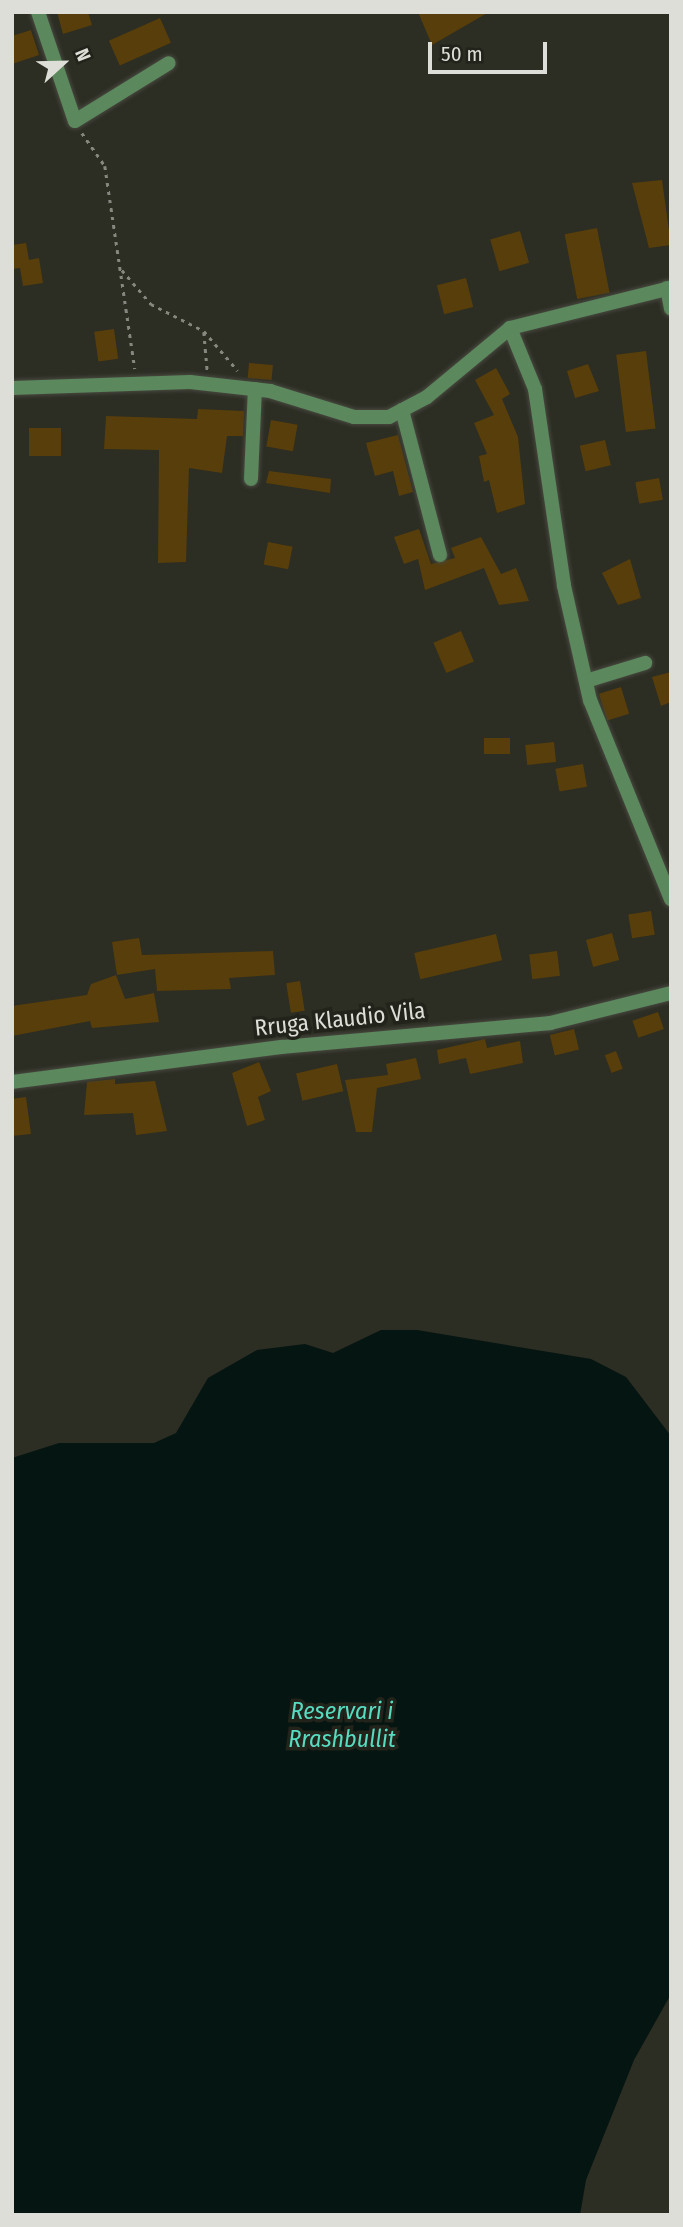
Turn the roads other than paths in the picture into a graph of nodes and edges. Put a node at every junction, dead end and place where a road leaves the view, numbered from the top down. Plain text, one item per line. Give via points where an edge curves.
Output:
1 (38, 12) edge
2 (169, 63) dead end
3 (669, 288) edge
4 (671, 309) edge
5 (510, 328) junction
6 (12, 388) edge
7 (252, 389) junction
8 (402, 410) junction
9 (251, 479) dead end
10 (440, 555) dead end
11 (645, 663) dead end
12 (586, 681) junction
13 (671, 899) edge
14 (671, 993) edge
15 (12, 1082) edge

1 - 2 street via 75,121
3 - 4 street
3 - 5 street
5 - 8 street
5 - 12 street via 535,389
6 - 7 street via 137,382
7 - 8 street via 354,417 389,417
7 - 9 street
8 - 10 street
11 - 12 street
12 - 13 street via 602,738
14 - 15 street, Rruga Klaudio Vila via 550,1023 282,1046

